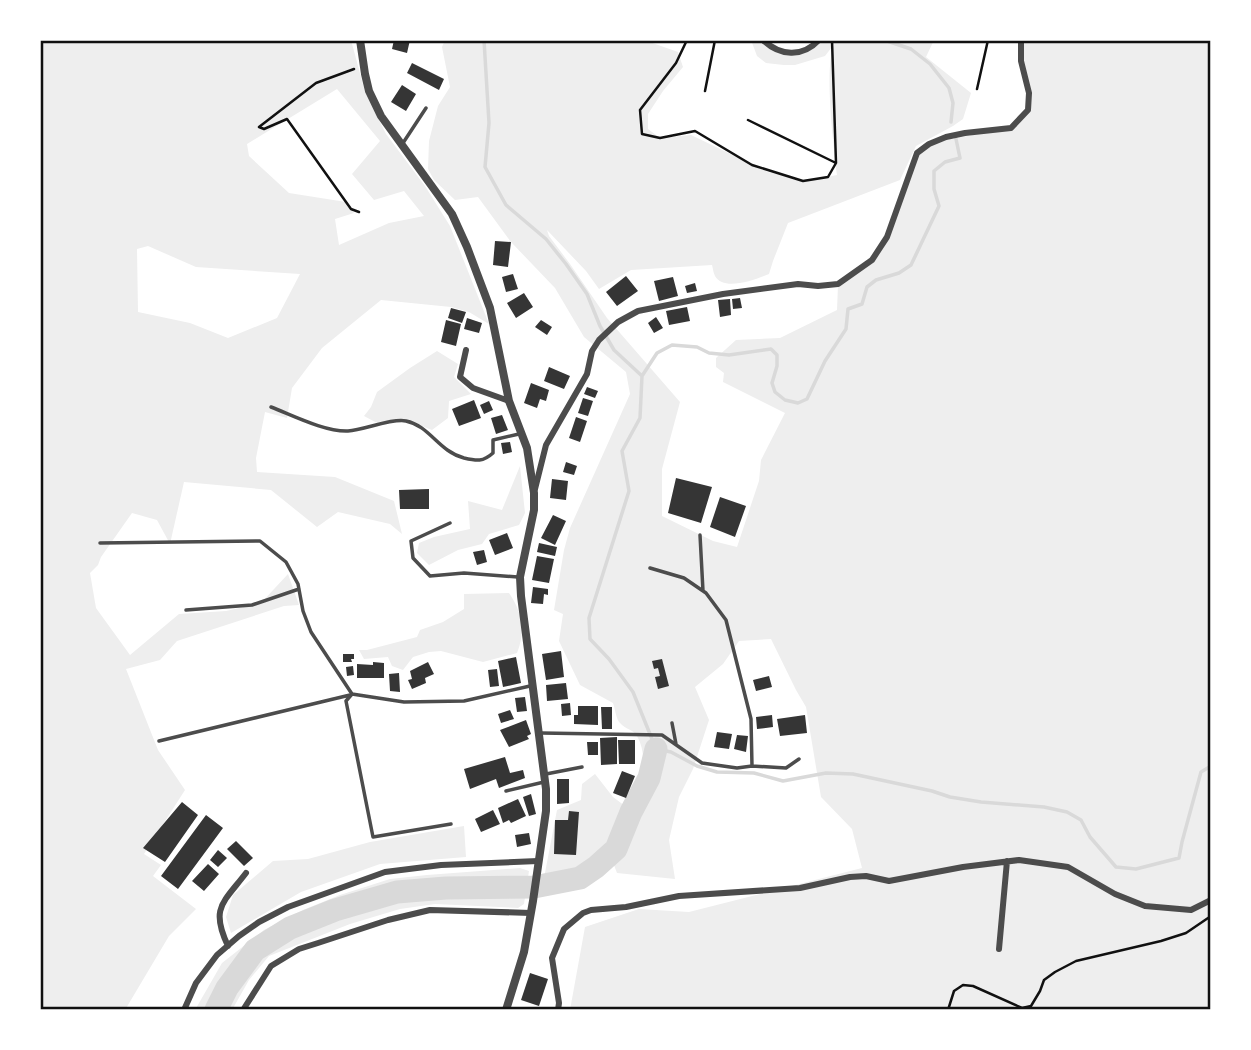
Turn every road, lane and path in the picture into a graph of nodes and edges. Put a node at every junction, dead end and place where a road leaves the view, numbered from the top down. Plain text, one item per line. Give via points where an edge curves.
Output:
1 (360, 40) edge
2 (687, 40) edge
3 (715, 40) edge
4 (763, 40) edge
5 (819, 40) edge
6 (832, 40) edge
7 (988, 40) edge
8 (1021, 40) edge
9 (364, 66) junction
10 (977, 89) dead end
11 (705, 91) dead end
12 (426, 108) dead end
13 (748, 120) dead end
14 (402, 144) junction
15 (836, 163) junction
16 (359, 212) dead end
17 (466, 351) dead end
18 (509, 401) junction
19 (271, 407) dead end
20 (522, 433) junction
21 (534, 493) junction
22 (450, 523) dead end
23 (700, 535) dead end
24 (100, 543) dead end
25 (650, 568) dead end
26 (520, 577) junction
27 (299, 589) junction
28 (703, 591) junction
29 (186, 610) dead end
30 (533, 685) junction
31 (352, 694) junction
32 (672, 723) dead end
33 (539, 733) junction
34 (159, 741) dead end
35 (677, 746) junction
36 (799, 758) dead end
37 (752, 766) junction
38 (582, 767) dead end
39 (545, 778) junction
40 (506, 791) dead end
41 (451, 824) dead end
42 (1007, 861) junction
43 (538, 865) junction
44 (246, 873) dead end
45 (1210, 900) edge
46 (531, 913) junction
47 (228, 946) junction
48 (999, 948) dead end
49 (184, 1010) edge
50 (243, 1010) edge
51 (506, 1010) edge
52 (558, 1010) edge
53 (948, 1010) edge

1 - 9 street
2 - 15 path via 676,63 640,110 642,134 660,138 695,131 752,165 803,181 828,177
3 - 11 path
4 - 5 street via 773,49 790,53
6 - 15 path
7 - 10 path
8 - 21 street via 1021,61 1030,93 1027,111 1011,128 946,137 917,153 887,237 872,260 838,284 760,288 669,304 618,322 592,351 587,374 547,445
9 - 14 street via 381,116
9 - 16 path via 316,83 259,127 287,119 351,209
12 - 14 lane
13 - 15 path
14 - 18 street via 452,214 467,247 490,309
17 - 18 street via 460,377 473,388
18 - 20 street
19 - 20 lane via 344,431 405,421 426,430 452,455 472,460 485,460 493,453 493,440
20 - 21 street
21 - 26 street
22 - 26 lane via 411,541 413,558 430,576
23 - 28 lane
24 - 27 lane via 260,541 286,562
25 - 28 lane via 684,578
26 - 30 street
27 - 29 lane via 252,605
27 - 31 lane via 311,632
28 - 37 lane via 726,620 751,719
30 - 31 lane via 464,701 404,702
30 - 33 street
31 - 34 lane
31 - 41 lane via 346,701 373,836
32 - 35 lane
33 - 35 lane via 662,735
33 - 39 street
35 - 37 lane via 702,763
36 - 37 lane via 786,768
38 - 39 lane
39 - 40 lane
39 - 43 street via 546,811
42 - 45 street via 1068,867 1145,906 1191,910
42 - 48 street
42 - 52 street via 889,881 850,877 800,888 679,896 583,913 564,929 552,958
43 - 46 street
43 - 47 street via 440,865 385,872 288,907
44 - 47 street via 220,907 221,932
45 - 53 path via 1211,916 1186,933 1076,961 1055,972 1044,979 1031,1006 1023,1008 963,985 954,992
46 - 50 street via 430,910 318,943 271,966
46 - 51 street
47 - 49 street via 196,983

